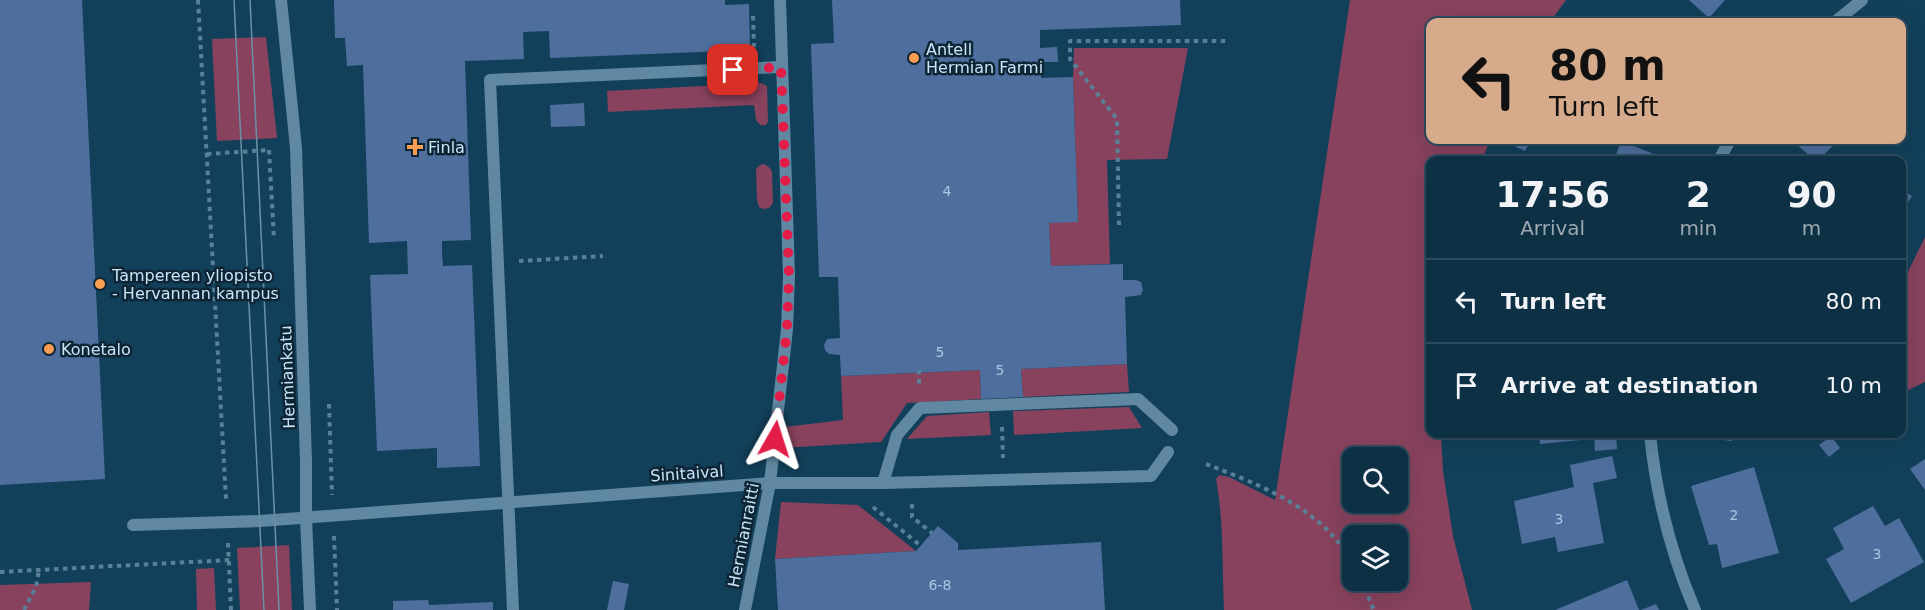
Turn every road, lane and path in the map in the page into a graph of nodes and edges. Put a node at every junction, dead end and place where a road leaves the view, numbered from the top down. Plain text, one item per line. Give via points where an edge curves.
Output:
1 (198, 0) edge
2 (281, 0) edge
3 (780, 0) edge
4 (1862, 0) edge
5 (753, 16) dead end
6 (1840, 18) edge
7 (1229, 41) dead end
8 (781, 67) junction
9 (755, 69) junction
10 (273, 150) dead end
11 (207, 154) junction
12 (1119, 225) dead end
13 (603, 256) dead end
14 (498, 262) junction
15 (1172, 430) dead end
16 (1650, 438) edge
17 (1168, 452) dead end
18 (1206, 464) dead end
19 (770, 483) junction
20 (843, 483) junction
21 (883, 483) junction
22 (508, 503) junction
23 (912, 517) dead end
24 (306, 518) junction
25 (226, 523) junction
26 (133, 525) dead end
27 (932, 533) dead end
28 (921, 546) dead end
29 (1342, 549) edge
30 (228, 560) junction
31 (39, 570) junction
32 (0, 572) edge
33 (1366, 591) edge
34 (24, 610) edge
35 (231, 610) edge
36 (310, 610) edge
37 (513, 610) edge
38 (745, 610) edge
39 (1374, 610) edge
40 (1695, 610) edge

1 - 11 path
2 - 24 street, Hermiankatu via 296,148
3 - 8 street, Hermianraitti
4 - 6 street
5 - 9 path
7 - 12 path via 1070,41 1070,59 1117,119
8 - 9 street
8 - 19 street, Hermianraitti via 788,318
9 - 14 street via 490,80
10 - 11 path
11 - 25 path
13 - 14 path
14 - 22 street
15 - 21 street via 1138,399 920,408 897,435
16 - 40 street via 1664,521
17 - 21 street, Sinitaival via 1151,476
18 - 29 path via 1265,487 1311,516
19 - 20 street, Sinitaival
19 - 22 street, Sinitaival
19 - 38 street, Hermianraitti
20 - 21 street, Sinitaival
20 - 28 path
22 - 24 street, Sinitaival
22 - 37 street
23 - 27 path
24 - 25 street, Sinitaival
24 - 36 street, Hermiankatu
25 - 26 street, Sinitaival
25 - 30 path
30 - 31 path
30 - 35 path
31 - 32 path
31 - 34 path via 36,587
33 - 39 path

